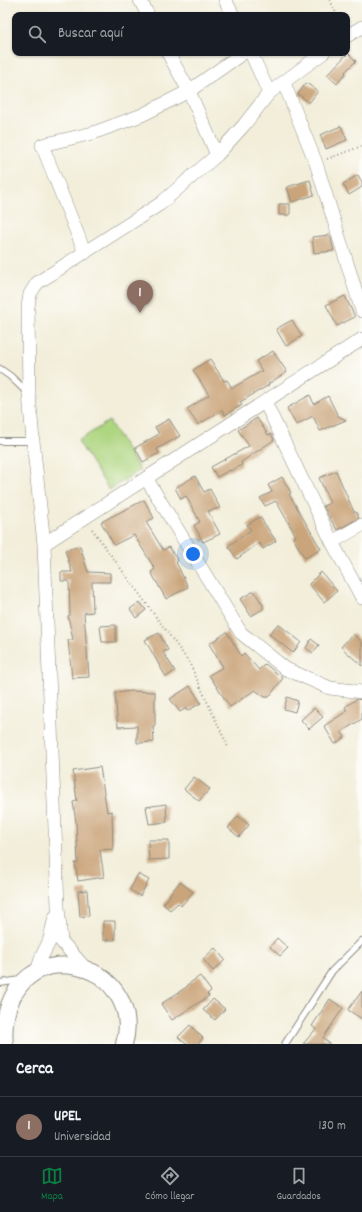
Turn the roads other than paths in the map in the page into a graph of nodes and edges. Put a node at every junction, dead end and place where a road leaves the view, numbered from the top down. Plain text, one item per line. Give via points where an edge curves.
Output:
1 (140, 0) edge
2 (226, 0) edge
3 (146, 12) edge
4 (232, 12) edge
5 (362, 27) edge
6 (350, 34) edge
7 (170, 56) edge
8 (239, 56) edge
9 (253, 56) edge
10 (319, 56) edge
11 (284, 83) junction
12 (189, 91) junction
13 (270, 93) junction
14 (217, 155) junction
15 (85, 253) junction
16 (362, 311) edge
17 (362, 339) edge
18 (0, 369) edge
19 (29, 394) junction
20 (265, 402) junction
21 (0, 441) edge
22 (33, 441) junction
23 (146, 478) junction
24 (362, 525) edge
25 (332, 542) junction
26 (44, 544) junction
27 (362, 598) edge
28 (362, 692) edge
29 (58, 907) junction
30 (362, 941) edge
31 (85, 968) junction
32 (31, 975) junction
33 (0, 983) edge
34 (2, 1035) edge
35 (126, 1042) edge
36 (285, 1044) edge

1 - 3 street
2 - 4 street
5 - 6 street
7 - 12 street
8 - 12 street
9 - 13 street
10 - 11 street
11 - 13 street
11 - 16 street via 316,163
12 - 14 street
12 - 15 street via 142,115 93,133 42,145
13 - 14 street
14 - 15 street via 160,204
15 - 19 street via 36,283 30,294
17 - 20 street
18 - 19 lane
19 - 22 street
20 - 23 street
20 - 25 street
21 - 22 lane
22 - 26 street
23 - 26 street
23 - 28 street via 241,633 286,669 330,688
24 - 25 street
25 - 27 street
26 - 29 street
29 - 31 street via 61,941
29 - 32 street via 49,942
30 - 36 lane via 332,971
31 - 32 street via 60,964
31 - 35 street via 101,976 117,993 127,1021
32 - 33 lane
32 - 34 street via 14,990 7,1003

